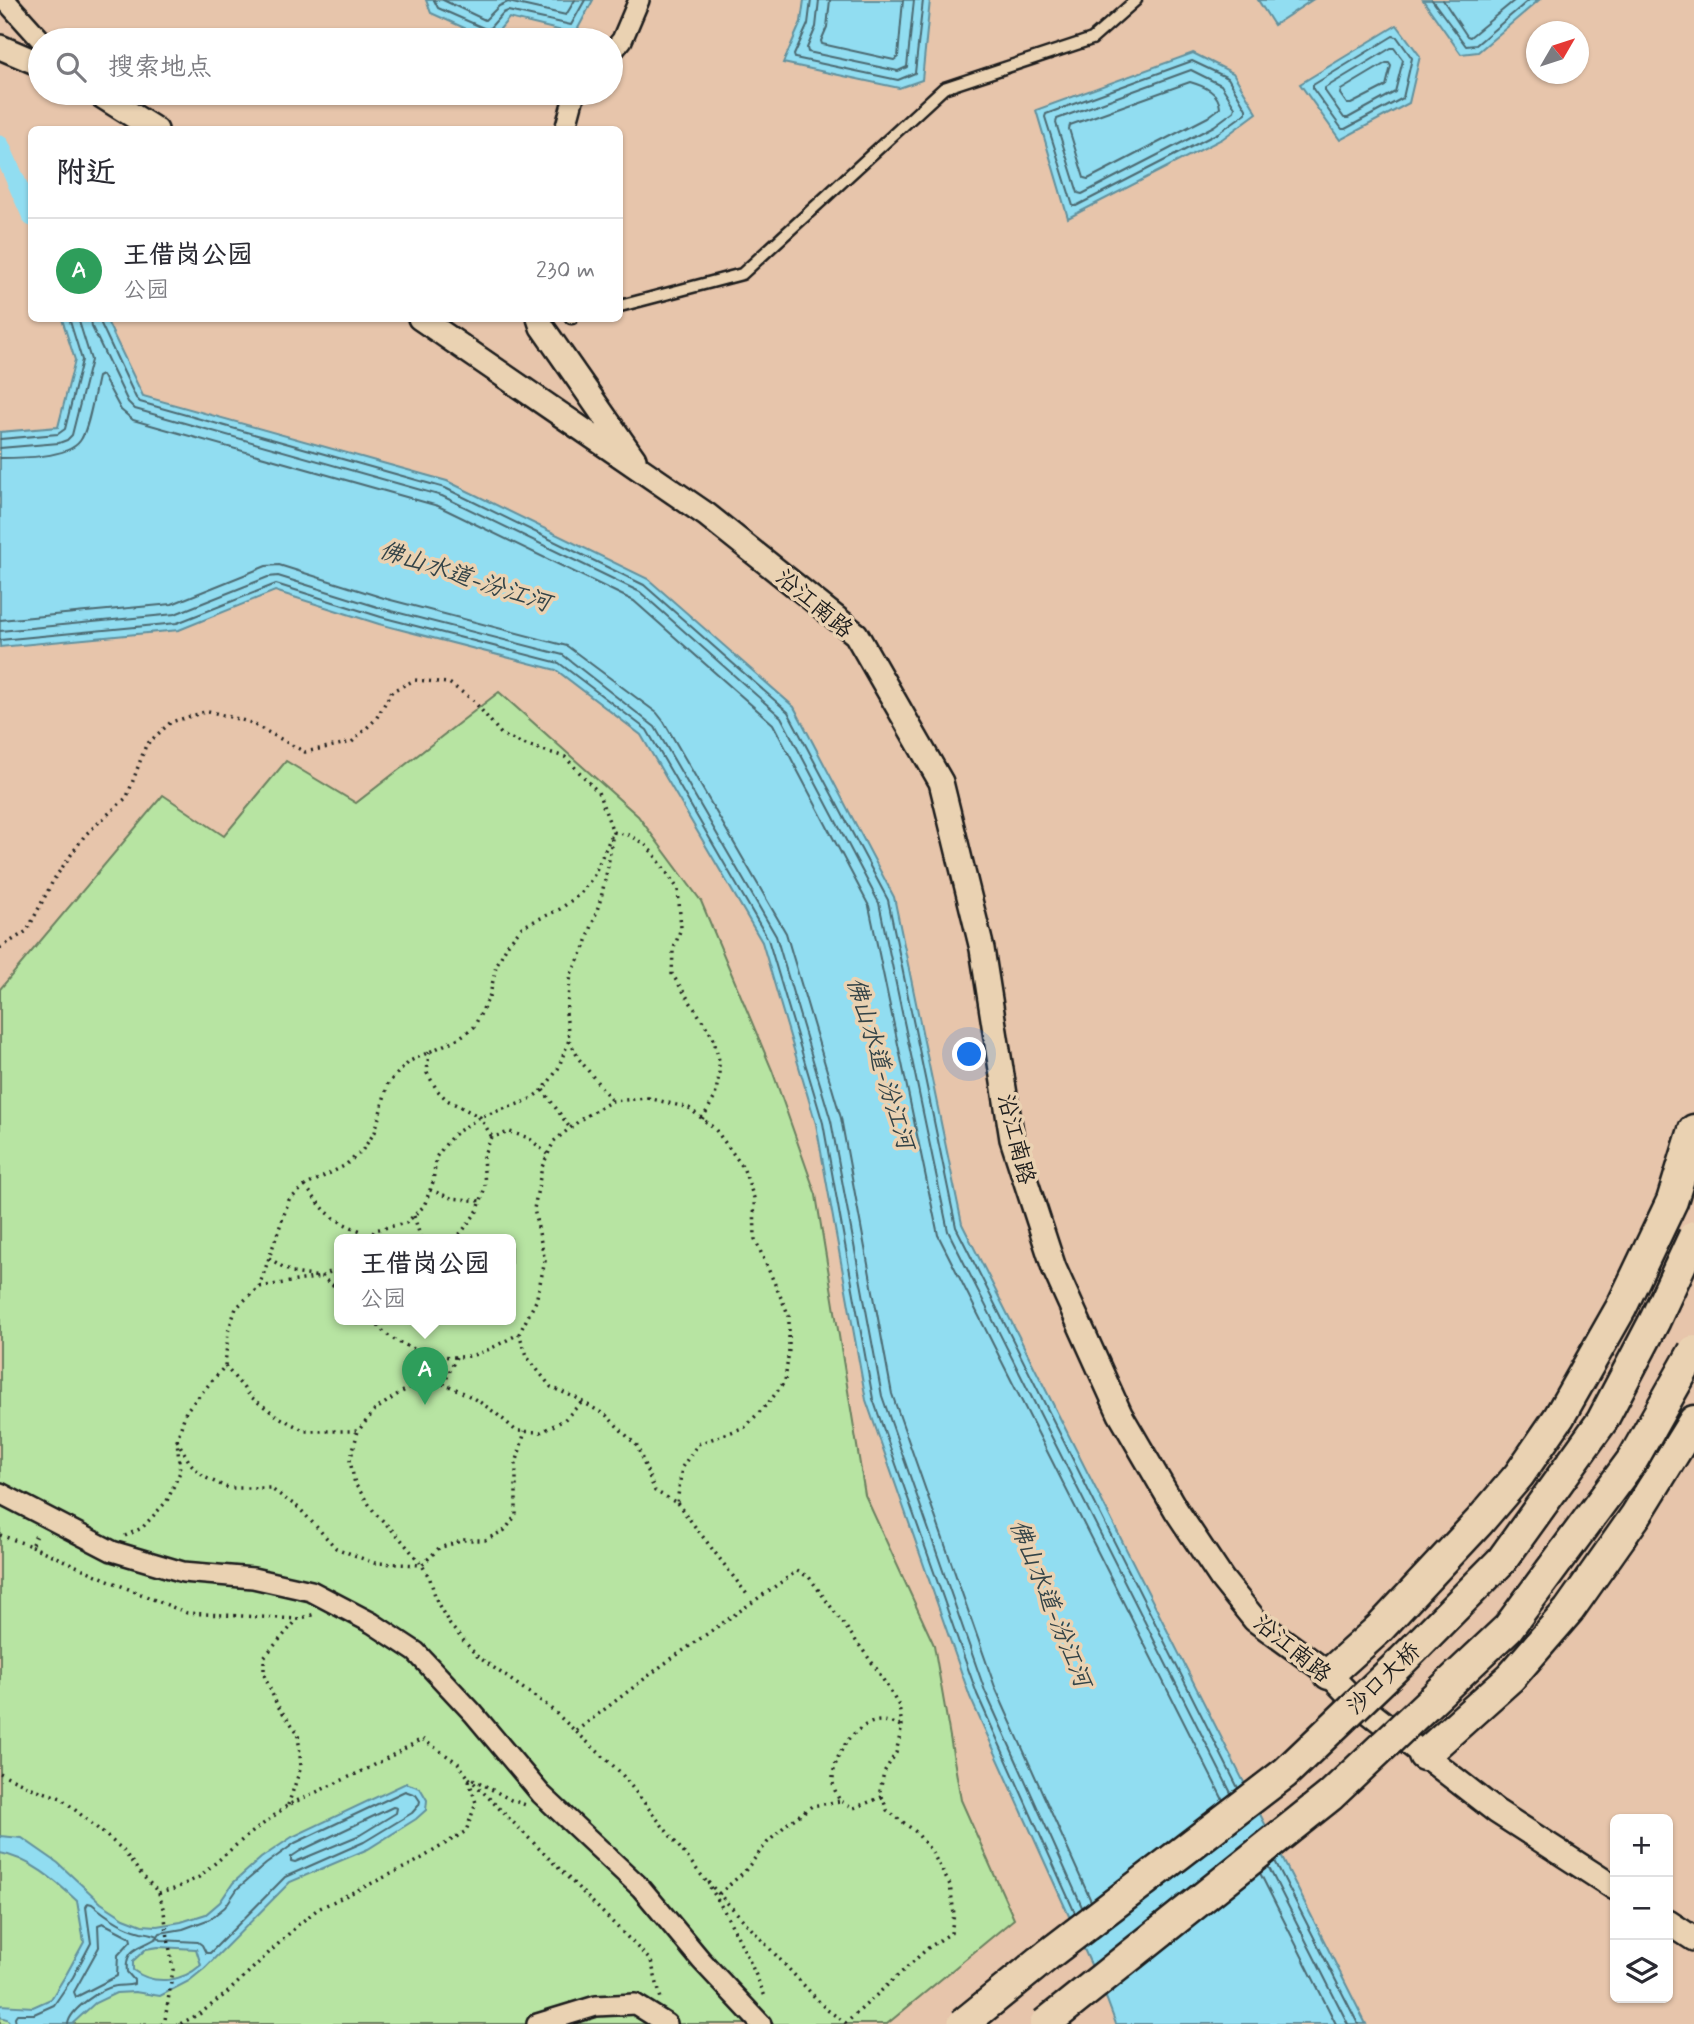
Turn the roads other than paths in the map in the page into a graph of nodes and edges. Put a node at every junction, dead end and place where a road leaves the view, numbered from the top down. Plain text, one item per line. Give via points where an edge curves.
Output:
1 (5, 0) edge
2 (639, 0) edge
3 (1136, 0) edge
4 (30, 28) edge
5 (623, 38) edge
6 (0, 47) edge
7 (28, 59) edge
8 (116, 105) edge
9 (572, 105) edge
10 (150, 126) edge
11 (566, 126) edge
12 (623, 305) edge
13 (426, 322) edge
14 (541, 322) edge
15 (642, 470) junction
16 (1694, 1130) edge
17 (1694, 1237) edge
18 (1694, 1351) edge
19 (1694, 1421) edge
20 (0, 1493) edge
21 (1329, 1674) junction
22 (1424, 1755) junction
23 (1610, 1885) edge
24 (1673, 1925) edge
25 (1694, 1939) edge
26 (663, 2021) edge
27 (537, 2024) edge
28 (761, 2024) edge
29 (963, 2024) edge
30 (1045, 2024) edge

1 - 4 street
2 - 5 street
3 - 12 lane via 1091,39 944,88 742,274
6 - 7 street
8 - 10 street
9 - 11 street
13 - 15 street, 沿江南路
14 - 15 street
15 - 21 street, 沿江南路 via 707,515 856,635 941,782 982,949 1012,1139 1054,1268 1120,1413 1222,1579 1255,1620
16 - 21 main road via 1672,1201 1621,1308 1552,1427 1479,1522 1380,1628
17 - 29 main road, 沙口大桥, bridge via 1602,1421 1502,1560 1285,1773
18 - 30 main road, bridge via 1633,1459 1508,1628 1330,1796
19 - 22 main road via 1636,1515 1569,1609 1511,1677
20 - 28 street via 112,1551 183,1572 253,1578 311,1591 416,1652 541,1794 641,1888
21 - 22 street, 沿江南路 via 1356,1702
22 - 23 street, 沿江南路 via 1496,1811
24 - 25 street
26 - 27 street via 635,2004 622,2004 596,2006

